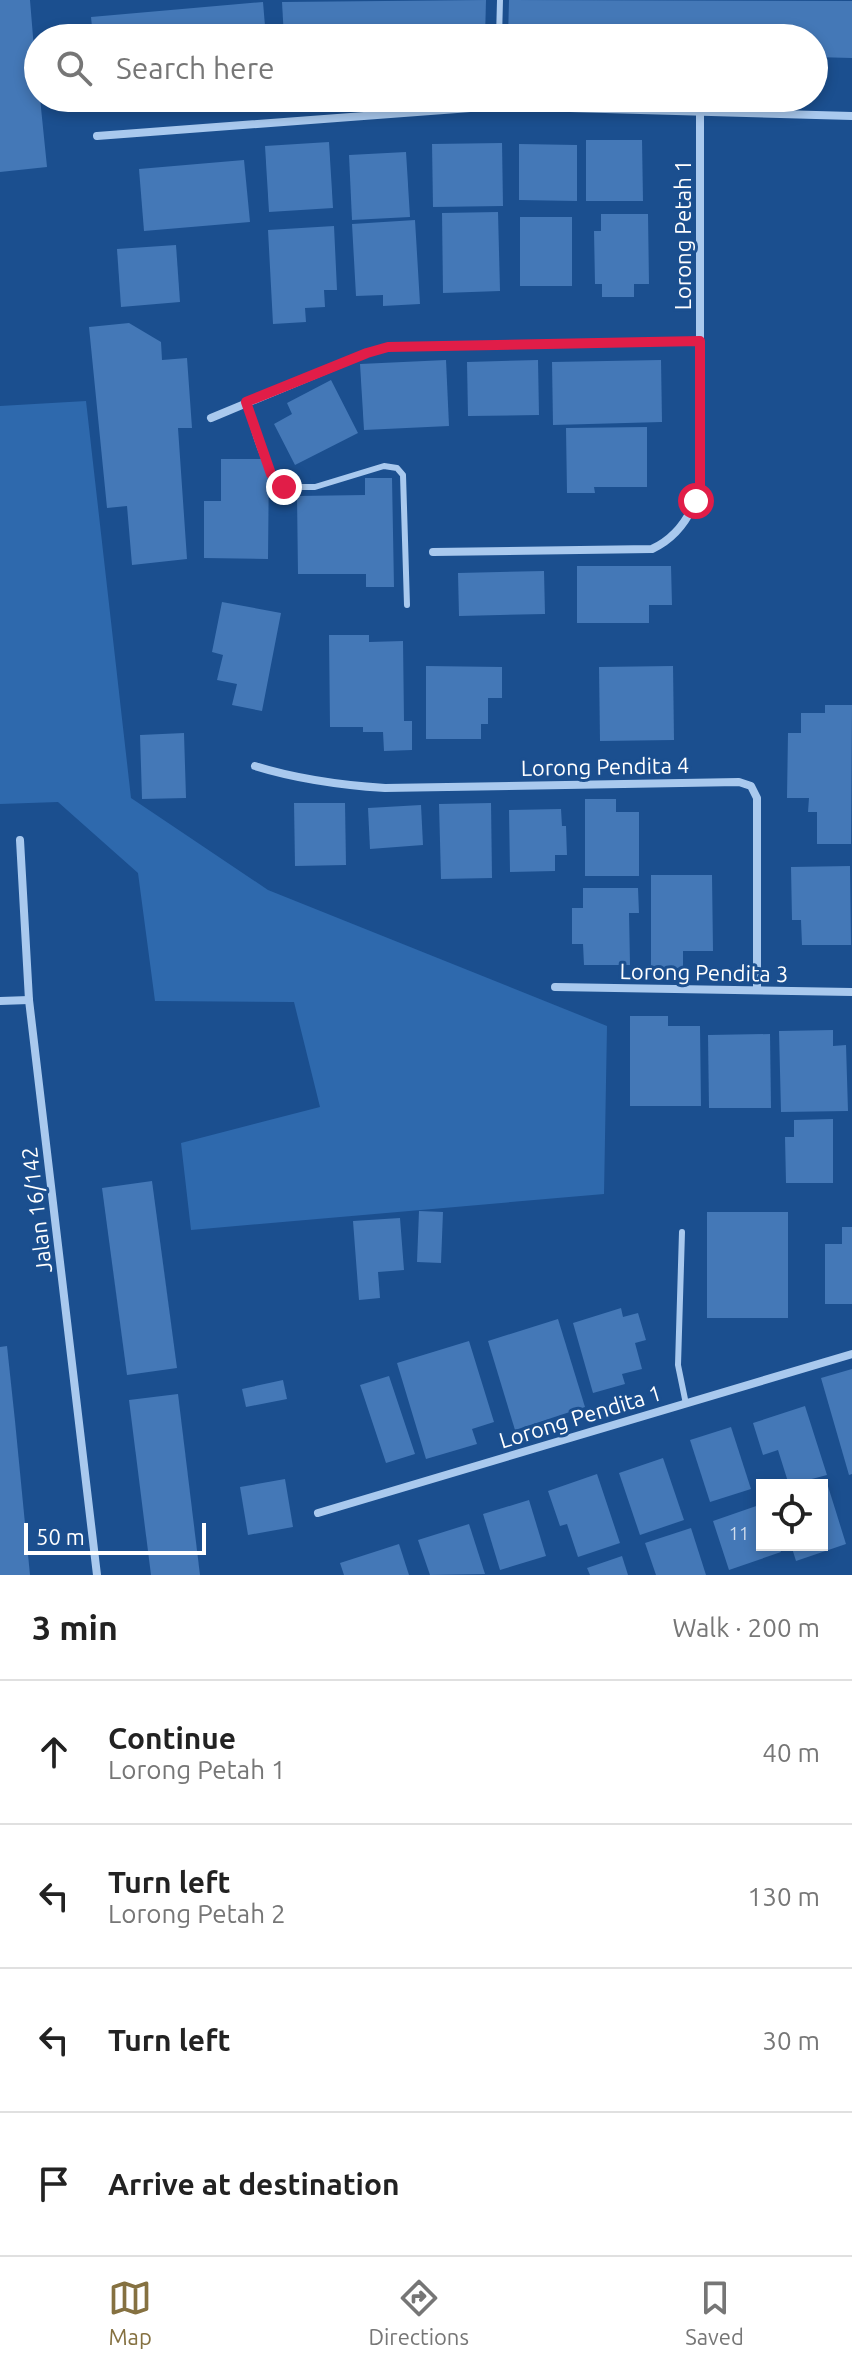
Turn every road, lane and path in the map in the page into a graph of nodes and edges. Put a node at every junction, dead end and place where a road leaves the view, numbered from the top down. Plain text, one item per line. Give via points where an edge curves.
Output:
1 (500, 0) edge
2 (499, 24) edge
3 (379, 112) edge
4 (682, 112) edge
5 (700, 113) junction
6 (852, 116) edge
7 (97, 136) dead end
8 (700, 341) junction
9 (246, 402) junction
10 (211, 418) dead end
11 (433, 552) dead end
12 (407, 605) dead end
13 (255, 766) dead end
14 (20, 840) dead end
15 (555, 987) dead end
16 (757, 990) junction
17 (852, 992) edge
18 (29, 1000) junction
19 (0, 1001) edge
20 (682, 1232) dead end
21 (852, 1354) edge
22 (686, 1404) junction
23 (318, 1513) dead end
24 (97, 1575) edge

1 - 2 lane
3 - 7 street
4 - 5 street
5 - 6 street
5 - 8 street, Lorong Petah 1
8 - 9 street via 388,347
8 - 11 street, Lorong Petah 1 via 700,487 669,541 652,549
9 - 10 street
9 - 12 lane via 271,474 284,487 315,487 384,466 403,475
13 - 16 street, Lorong Pendita 4 via 385,788 739,782 751,786 757,798
14 - 18 street, Jalan 16/142
15 - 16 street, Lorong Pendita 3
16 - 17 street, Lorong Pendita 3
18 - 19 street
18 - 24 street, Jalan 16/142
20 - 22 lane via 678,1365
21 - 22 street, Lorong Pendita 1
22 - 23 street, Lorong Pendita 1

